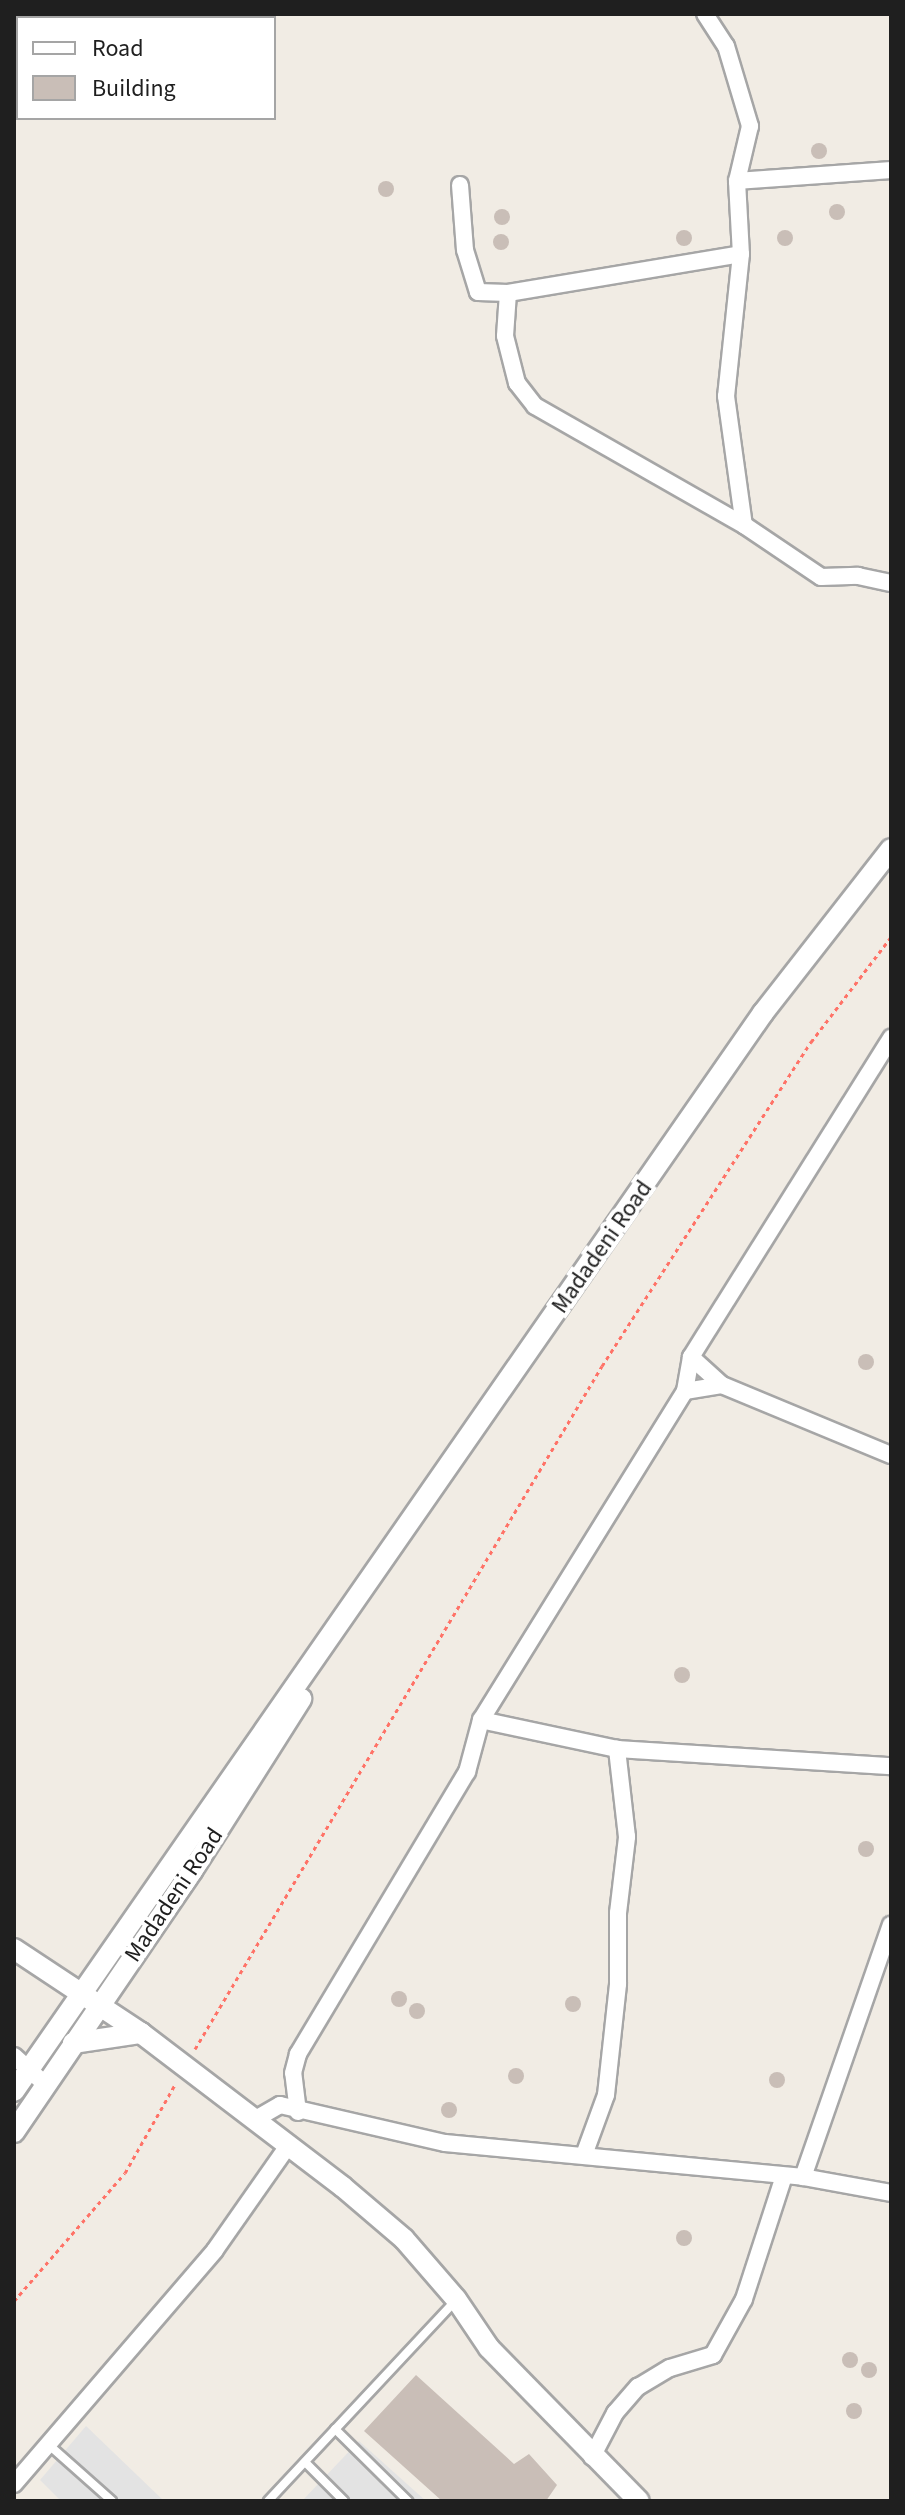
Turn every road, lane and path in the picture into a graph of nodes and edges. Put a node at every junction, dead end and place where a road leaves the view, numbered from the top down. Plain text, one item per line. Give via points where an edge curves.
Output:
1 (705, 14) edge
2 (891, 170) edge
3 (737, 181) junction
4 (460, 185) dead end
5 (741, 254) junction
6 (508, 293) junction
7 (744, 525) junction
8 (891, 583) edge
9 (891, 849) edge
10 (891, 937) edge
11 (891, 1038) edge
12 (691, 1357) junction
13 (722, 1385) junction
14 (685, 1391) junction
15 (891, 1455) edge
16 (322, 1651) junction
17 (481, 1720) junction
18 (617, 1749) junction
19 (891, 1766) edge
20 (891, 1925) edge
21 (14, 1949) edge
22 (81, 1990) junction
23 (101, 2004) junction
24 (141, 2033) junction
25 (73, 2043) junction
26 (21, 2063) edge
27 (185, 2067) junction
28 (46, 2085) junction
29 (14, 2091) edge
30 (298, 2112) junction
31 (254, 2120) junction
32 (14, 2132) edge
33 (287, 2147) junction
34 (584, 2155) junction
35 (784, 2176) junction
36 (803, 2177) junction
37 (891, 2193) edge
38 (456, 2299) junction
39 (14, 2301) edge
40 (335, 2429) junction
41 (49, 2445) junction
42 (592, 2457) junction
43 (305, 2462) junction
44 (14, 2484) edge
45 (112, 2501) edge
46 (268, 2501) edge
47 (344, 2501) edge
48 (408, 2501) edge
49 (639, 2501) edge

1 - 3 street via 726,46 750,126
2 - 3 street
3 - 5 street
4 - 6 street via 465,250 478,292
5 - 6 street
5 - 7 street via 726,396
6 - 7 street via 505,336 517,383 535,406
7 - 8 street via 821,577 858,576
9 - 16 street, Madadeni Road via 763,1013
10 - 27 path via 811,1042 602,1366
11 - 12 street
12 - 13 street
12 - 14 street
13 - 14 street
13 - 15 street
14 - 17 street
16 - 22 street, Madadeni Road
16 - 23 street, Madadeni Road via 301,1699
17 - 18 street
17 - 30 street via 467,1772 298,2054 293,2073
18 - 19 street
18 - 34 street via 627,1837 618,1913 618,1984 606,2095
20 - 36 street
21 - 22 street
22 - 23 street
22 - 26 street, Madadeni Road
23 - 24 street
23 - 25 street, Madadeni Road
24 - 25 street
24 - 27 street
25 - 28 street, Madadeni Road
26 - 28 street
26 - 29 street, Madadeni Road
27 - 31 street
27 - 39 path via 125,2173
28 - 32 street, Madadeni Road
30 - 31 street via 280,2105
30 - 34 street via 445,2143
31 - 33 street
33 - 38 street via 404,2239
33 - 41 street via 215,2250
34 - 35 street
35 - 36 street
35 - 42 street via 744,2299 713,2355 658,2373 638,2387 615,2413
36 - 37 street
38 - 40 lane
38 - 42 street via 489,2348
40 - 43 lane
40 - 48 lane
41 - 44 street
41 - 45 lane
42 - 49 street
43 - 46 lane
43 - 47 lane

